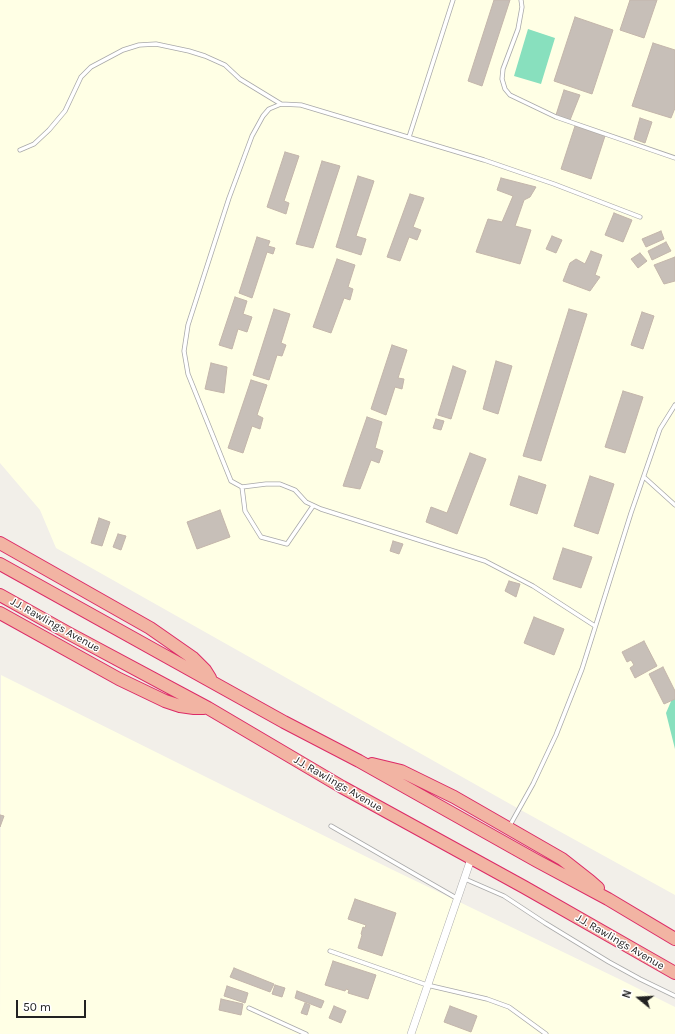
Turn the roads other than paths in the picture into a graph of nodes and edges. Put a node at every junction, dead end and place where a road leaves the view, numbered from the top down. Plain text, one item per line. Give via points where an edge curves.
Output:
1 (453, 0) edge
2 (521, 0) edge
3 (281, 104) junction
4 (408, 137) junction
5 (20, 150) dead end
6 (675, 158) edge
7 (640, 218) dead end
8 (675, 405) edge
9 (644, 477) junction
10 (242, 487) junction
11 (675, 505) edge
12 (313, 506) junction
13 (0, 543) edge
14 (0, 564) edge
15 (0, 595) edge
16 (0, 613) edge
17 (596, 626) junction
18 (211, 680) junction
19 (208, 708) junction
20 (359, 761) junction
21 (331, 826) dead end
22 (509, 828) junction
23 (471, 859) junction
24 (465, 878) junction
25 (458, 899) junction
26 (608, 899) junction
27 (675, 939) edge
28 (330, 951) dead end
29 (675, 973) edge
30 (427, 985) junction
31 (675, 996) edge
32 (249, 1008) dead end
33 (306, 1034) edge
34 (410, 1034) edge
35 (546, 1034) edge

1 - 4 lane
2 - 6 lane via 518,29 503,69 502,79 510,95 556,117
3 - 4 lane via 301,105
3 - 5 lane via 252,87 225,65 205,56 156,44 139,45 123,50 91,67 81,77 65,110 49,130 34,144
3 - 10 lane via 269,109 252,136 188,325 184,351 188,374 230,481
4 - 7 lane via 484,160
8 - 9 lane via 660,429
9 - 11 lane
9 - 17 lane
10 - 12 lane via 280,484 295,490
10 - 12 lane via 245,511 261,537 287,544
12 - 17 lane via 485,561 533,586
13 - 18 highway via 150,628 193,658
14 - 18 highway
15 - 19 highway, J.J. Rawlings Avenue
16 - 19 highway via 119,679 165,701 180,706
17 - 22 lane via 556,735
18 - 20 highway
19 - 23 highway, J.J. Rawlings Avenue
20 - 22 highway via 400,771
20 - 26 highway
21 - 25 lane
22 - 26 highway via 562,859 590,880
23 - 24 street
23 - 29 highway, J.J. Rawlings Avenue
24 - 25 street
24 - 31 lane via 504,896 609,962
25 - 30 street
26 - 27 highway
28 - 30 lane
30 - 34 street
30 - 35 lane via 487,999 509,1007
32 - 33 lane

